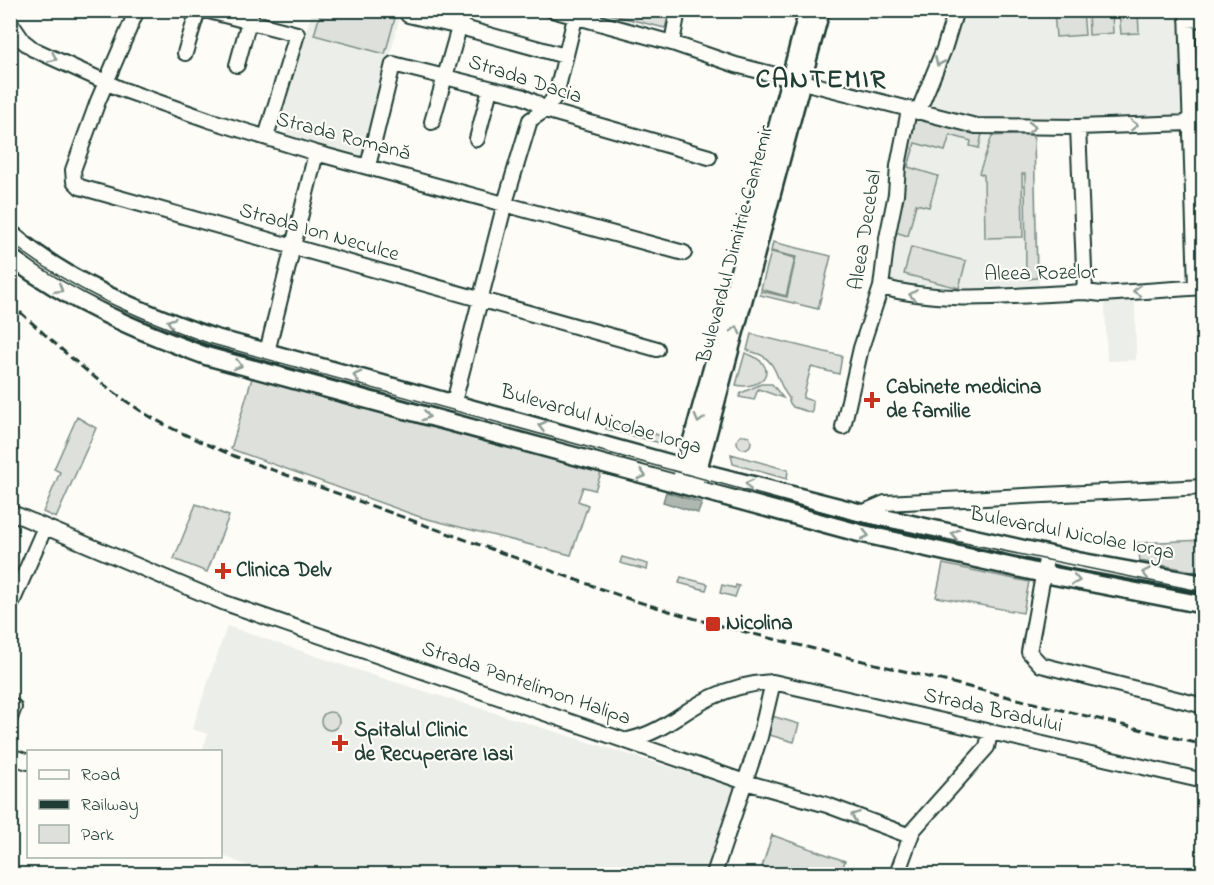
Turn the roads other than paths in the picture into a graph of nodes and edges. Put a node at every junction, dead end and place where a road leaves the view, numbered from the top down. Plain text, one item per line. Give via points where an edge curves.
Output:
1 (137, 10) edge
2 (198, 10) edge
3 (204, 10) edge
4 (464, 10) edge
5 (552, 10) edge
6 (678, 10) edge
7 (808, 10) edge
8 (821, 10) edge
9 (956, 10) edge
10 (576, 14) edge
11 (408, 15) dead end
12 (1187, 15) edge
13 (250, 16) edge
14 (1203, 19) edge
15 (10, 22) edge
16 (460, 27) junction
17 (672, 43) junction
18 (185, 53) dead end
19 (565, 56) junction
20 (237, 65) dead end
21 (445, 76) junction
22 (796, 80) junction
23 (105, 82) junction
24 (490, 88) junction
25 (545, 110) junction
26 (914, 111) junction
27 (432, 122) dead end
28 (1189, 123) junction
29 (1078, 127) junction
30 (266, 137) junction
31 (477, 139) dead end
32 (316, 153) junction
33 (709, 157) dead end
34 (368, 166) junction
35 (1198, 170) edge
36 (505, 203) junction
37 (10, 233) edge
38 (292, 247) junction
39 (684, 253) dead end
40 (10, 257) edge
41 (1200, 287) edge
42 (881, 288) junction
43 (1085, 292) junction
44 (480, 299) junction
45 (657, 349) dead end
46 (267, 352) junction
47 (454, 402) junction
48 (843, 427) dead end
49 (692, 468) junction
50 (686, 486) junction
51 (1203, 487) edge
52 (10, 512) edge
53 (862, 513) junction
54 (45, 527) junction
55 (1047, 554) junction
56 (1044, 574) junction
57 (1203, 584) edge
58 (1203, 605) edge
59 (10, 607) edge
60 (773, 682) junction
61 (10, 705) edge
62 (1203, 705) edge
63 (10, 718) edge
64 (990, 733) junction
65 (628, 740) junction
66 (10, 756) edge
67 (27, 762) edge
68 (1203, 781) edge
69 (745, 782) junction
70 (910, 836) junction
71 (714, 874) edge
72 (897, 874) edge

1 - 23 street
2 - 18 street
3 - 13 street
4 - 16 street
5 - 10 street
6 - 17 street
7 - 22 main road, Bulevardul Dimitrie Cantemir
8 - 22 main road, Bulevardul Dimitrie Cantemir
9 -> 26 street, Aleea Decebal via 944,49
10 - 17 street
10 - 19 street
11 - 16 street
12 - 14 street
12 - 28 street
13 - 20 street
13 - 30 street via 297,34
15 -> 23 street, Strada Romană via 33,49
16 - 19 street
16 - 21 street
17 - 22 street
19 - 25 street via 556,95
21 - 24 street, Strada Dacia
21 - 27 street
21 - 34 street, Strada Dacia via 393,64
22 - 26 street
22 - 49 main road, Bulevardul Dimitrie Cantemir
23 - 30 street, Strada Romană
23 - 38 street, Strada Ion Neculce via 73,170 76,184
24 - 25 street, Strada Dacia via 521,96
24 - 31 street
25 - 33 street, Strada Dacia
25 - 36 street via 530,120
26 -> 29 street via 987,127
26 - 42 street, Aleea Decebal via 898,166
29 -> 28 street
28 - 35 street
29 - 43 street
30 - 32 street, Strada Romană
32 - 34 street, Strada Romană
32 - 38 street
34 - 36 street, Strada Romană
35 - 41 street
36 - 39 street, Strada Romană
36 - 44 street
46 -> 37 main road, Bulevardul Nicolae Iorga via 212,337 119,301 62,269
38 - 44 street, Strada Ion Neculce
38 - 46 street
40 -> 50 main road, Bulevardul Nicolae Iorga via 108,317 206,356
41 -> 43 street, Aleea Rozelor
43 -> 42 street, Aleea Rozelor via 945,298
42 - 48 street, Aleea Decebal via 861,348
44 - 45 street, Strada Ion Neculce
44 - 47 street
47 -> 46 main road, Bulevardul Nicolae Iorga
49 -> 47 main road, Bulevardul Nicolae Iorga
49 - 50 main road, Bulevardul Dimitrie Cantemir
53 -> 49 main road, Bulevardul Nicolae Iorga
50 -> 56 main road, Bulevardul Nicolae Iorga via 859,534
51 - 53 street via 885,503
52 - 54 street, Strada Pantelimon Halipa
55 -> 53 main road, Bulevardul Nicolae Iorga
54 - 59 street
54 - 65 street, Strada Pantelimon Halipa via 225,603
55 - 56 street
57 -> 55 main road, Bulevardul Nicolae Iorga
56 -> 58 main road, Bulevardul Nicolae Iorga
56 - 62 street via 1029,652 1041,665
60 - 64 street, Strada Bradului
60 - 65 street, Strada Bradului via 736,687 662,729
60 - 69 street
61 - 63 street via 14,707
64 - 68 street, Strada Bradului
64 - 70 street via 987,747
65 - 69 street, Strada Pantelimon Halipa
66 - 67 street
70 -> 69 street, Strada Pantelimon Halipa via 827,805
69 - 71 street
70 - 72 street

